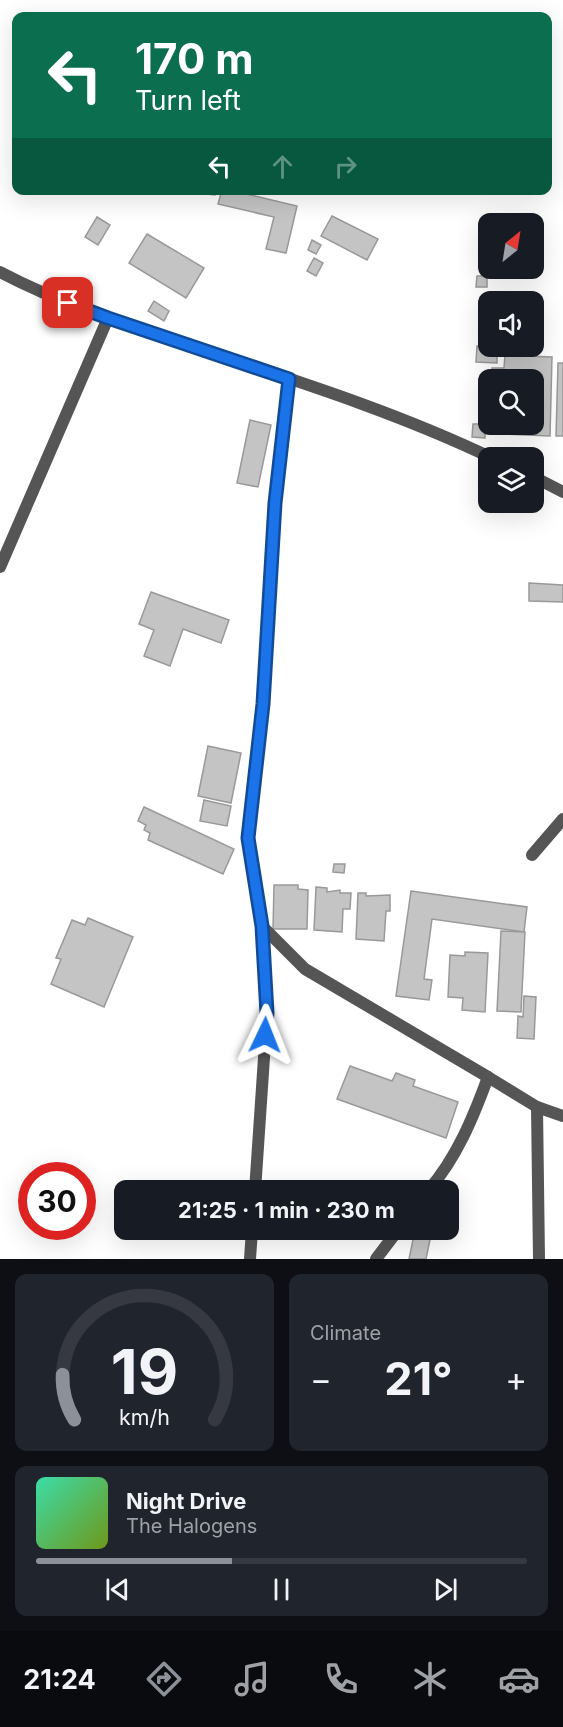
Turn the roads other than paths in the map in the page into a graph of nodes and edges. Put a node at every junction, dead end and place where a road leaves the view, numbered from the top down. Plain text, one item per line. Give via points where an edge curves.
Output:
1 (0, 272) edge
2 (108, 318) junction
3 (289, 379) junction
4 (478, 451) edge
5 (544, 482) edge
6 (563, 492) edge
7 (0, 567) edge
8 (563, 819) edge
9 (532, 855) dead end
10 (262, 926) junction
11 (488, 1077) junction
12 (537, 1107) junction
13 (563, 1116) edge
14 (256, 1180) edge
15 (438, 1180) edge
16 (251, 1240) edge
17 (390, 1240) edge
18 (250, 1259) edge
19 (376, 1259) edge
20 (539, 1259) edge

1 - 2 street
2 - 3 street
2 - 7 street
3 - 4 street via 444,435
3 - 10 street via 275,503 263,704 248,838
5 - 6 street
8 - 9 street
10 - 11 street via 305,969
10 - 14 street via 267,1013
11 - 12 street
11 - 15 street via 464,1139
12 - 13 street
12 - 20 street
16 - 18 street
17 - 19 street

